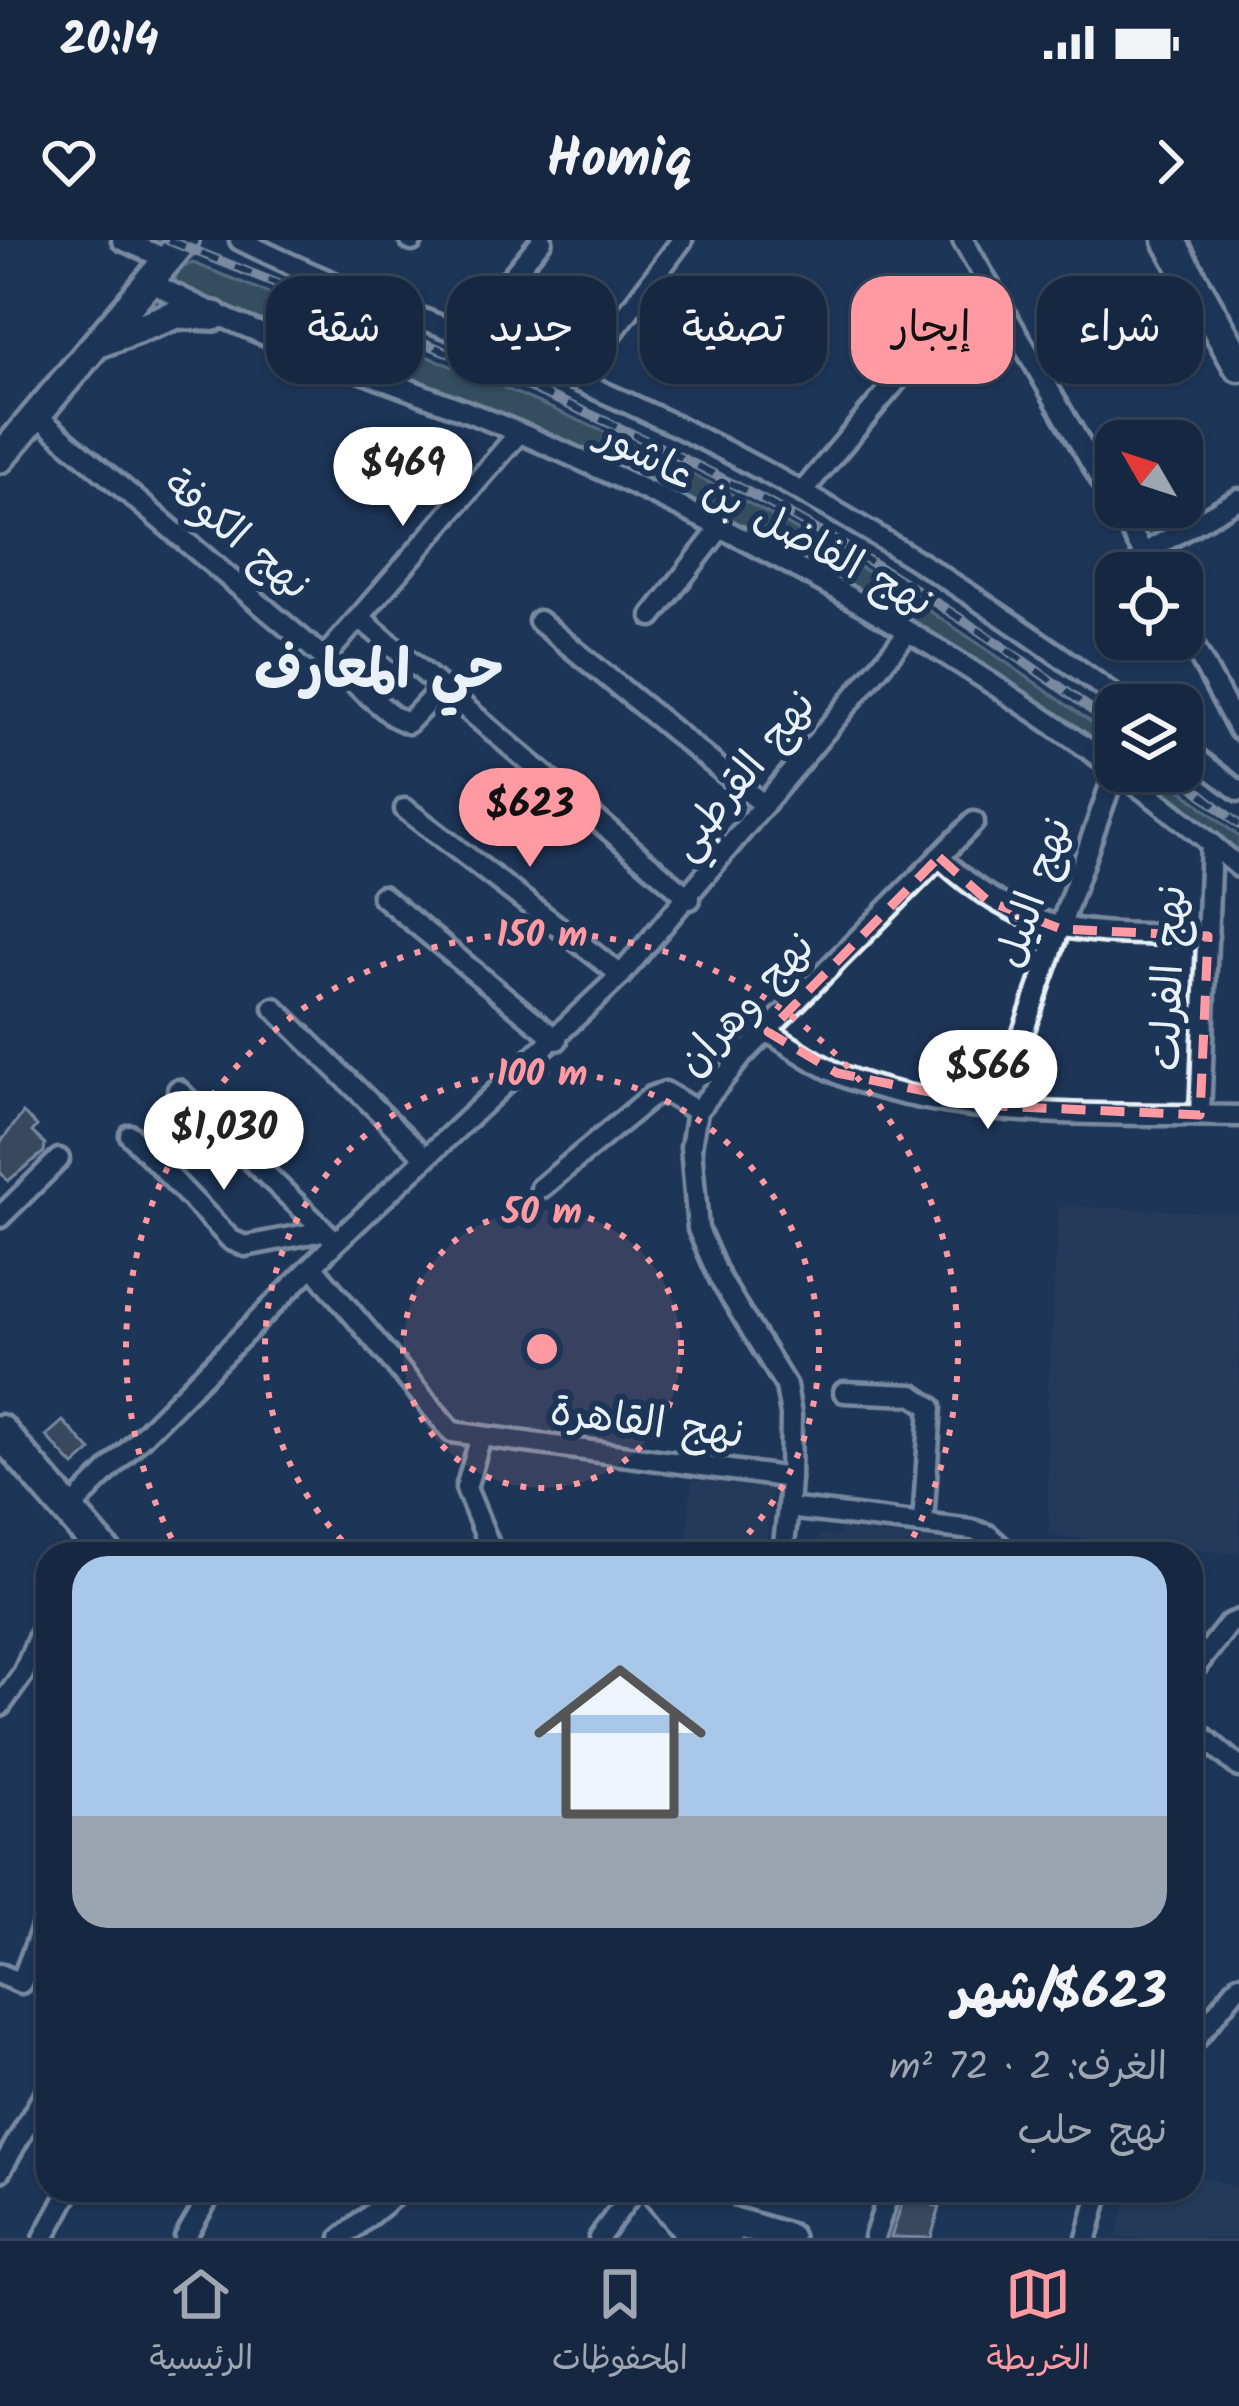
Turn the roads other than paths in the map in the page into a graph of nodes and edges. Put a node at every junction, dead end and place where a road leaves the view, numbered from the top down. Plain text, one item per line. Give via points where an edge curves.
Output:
1 (122, 240) edge
2 (241, 240) edge
3 (542, 240) edge
4 (682, 240) edge
5 (963, 240) edge
6 (1168, 240) edge
7 (176, 249) edge
8 (512, 276) edge
9 (983, 276) edge
10 (149, 281) junction
11 (214, 316) junction
12 (447, 328) edge
13 (616, 328) edge
14 (1013, 331) edge
15 (97, 344) junction
16 (1239, 365) edge
17 (585, 384) edge
18 (894, 384) edge
19 (37, 416) junction
20 (519, 433) junction
21 (0, 458) edge
22 (1095, 470) edge
23 (803, 490) junction
24 (1239, 500) edge
25 (719, 530) junction
26 (1146, 552) edge
27 (652, 616) dead end
28 (361, 619) junction
29 (539, 621) dead end
30 (906, 634) junction
31 (324, 658) junction
32 (1201, 660) edge
33 (1096, 684) edge
34 (441, 688) junction
35 (1239, 730) edge
36 (1095, 759) edge
37 (1203, 763) edge
38 (1239, 791) edge
39 (1108, 792) edge
40 (1142, 792) edge
41 (764, 805) junction
42 (405, 809) dead end
43 (974, 822) dead end
44 (1211, 843) junction
45 (939, 857) junction
46 (1239, 867) edge
47 (382, 896) dead end
48 (690, 898) junction
49 (1061, 929) junction
50 (1208, 936) junction
51 (621, 975) junction
52 (274, 1008) dead end
53 (768, 1032) junction
54 (557, 1040) junction
55 (178, 1090) dead end
56 (997, 1106) junction
57 (697, 1111) junction
58 (1200, 1115) junction
59 (1239, 1116) edge
60 (130, 1136) dead end
61 (424, 1157) junction
62 (59, 1160) dead end
63 (541, 1188) dead end
64 (0, 1216) edge
65 (330, 1237) junction
66 (313, 1268) junction
67 (844, 1392) dead end
68 (0, 1431) edge
69 (480, 1440) junction
70 (790, 1478) junction
71 (788, 1508) junction
72 (923, 1523) junction
73 (74, 1532) edge
74 (489, 1542) edge
75 (784, 1542) edge
76 (996, 1542) edge
77 (1239, 1620) edge
78 (36, 1642) edge
79 (1203, 1657) edge
80 (0, 1706) edge
81 (1203, 1736) edge
82 (1239, 1767) edge
83 (36, 1943) edge
84 (0, 1974) edge
85 (1239, 1985) edge
86 (1203, 2030) edge
87 (36, 2109) edge
88 (0, 2171) edge
89 (64, 2202) edge
90 (206, 2202) edge
91 (386, 2202) edge
92 (625, 2202) edge
93 (671, 2202) edge
94 (886, 2202) edge
95 (1097, 2202) edge
96 (712, 2226) edge
97 (44, 2238) edge
98 (184, 2238) edge
99 (342, 2238) edge
100 (599, 2238) edge
101 (788, 2238) edge
102 (874, 2238) edge
103 (1088, 2238) edge

1 - 7 street
2 - 12 street
3 - 8 street
4 - 13 street
5 - 9 street
6 - 16 main road
7 - 10 main road
10 - 11 street, نهج الفاضل بن عاشور
10 - 15 main road
11 - 15 main road via 163,318
11 - 20 street, نهج الفاضل بن عاشور
14 - 22 street
15 - 19 main road
17 - 23 street
18 - 23 street
19 - 21 main road
19 - 31 street, نهج الكوفة
20 - 25 street, نهج الفاضل بن عاشور
20 - 28 street
23 - 33 street
24 - 26 street
25 - 27 street
25 - 30 street, نهج الفاضل بن عاشور
28 - 31 street
28 - 34 street
29 - 41 street
30 - 36 street, نهج الفاضل بن عاشور
30 - 41 street, نهج القرطبي
31 - 34 street, نهج الكوفة via 409,722
32 - 35 street
34 - 48 street
37 - 38 street
39 - 49 street, نهج النيل
40 - 44 street, نهج الفاضل بن عاشور
41 - 48 street, نهج القرطبي
42 - 51 street
43 - 45 street, نهج وهران
44 - 46 street, نهج الفاضل بن عاشور
44 - 50 street, نهج الفرلت
45 - 49 street via 988,901
45 - 53 street, نهج وهران
47 - 54 street
48 - 51 street, نهج القرطبي
49 - 50 street
49 - 56 street, نهج النيل
50 - 58 street, نهج الفرلت
51 - 54 street, نهج القرطبي
52 - 61 street
53 - 56 street via 859,1082
53 - 57 street, نهج وهران
54 - 61 street, نهج القرطبي
55 - 65 street
56 - 58 street
57 - 63 street via 665,1092 651,1097
57 - 70 street, نهج وهران via 691,1147 698,1229 786,1386
58 - 59 street
60 - 65 street via 231,1240 245,1246
61 - 65 street, نهج القرطبي
62 - 64 street
65 - 66 street, نهج القرطبي
66 - 69 street, نهج القاهرة via 440,1423
66 - 73 street, نهج القرطبي
67 - 72 street via 913,1395 931,1407
68 - 73 main road
69 - 70 street, نهج القاهرة
69 - 74 street via 466,1489
70 - 71 street, نهج القاهرة
71 - 72 street
71 - 75 street, نهج القاهرة
72 - 76 street
77 - 79 street
78 - 80 street
81 - 82 street
83 - 84 street via 21,1983
85 - 86 street
87 - 88 street
89 - 97 street
90 - 98 street
91 - 99 street
92 - 100 street
93 - 96 main road
94 - 102 street
95 - 103 street
96 - 101 main road

